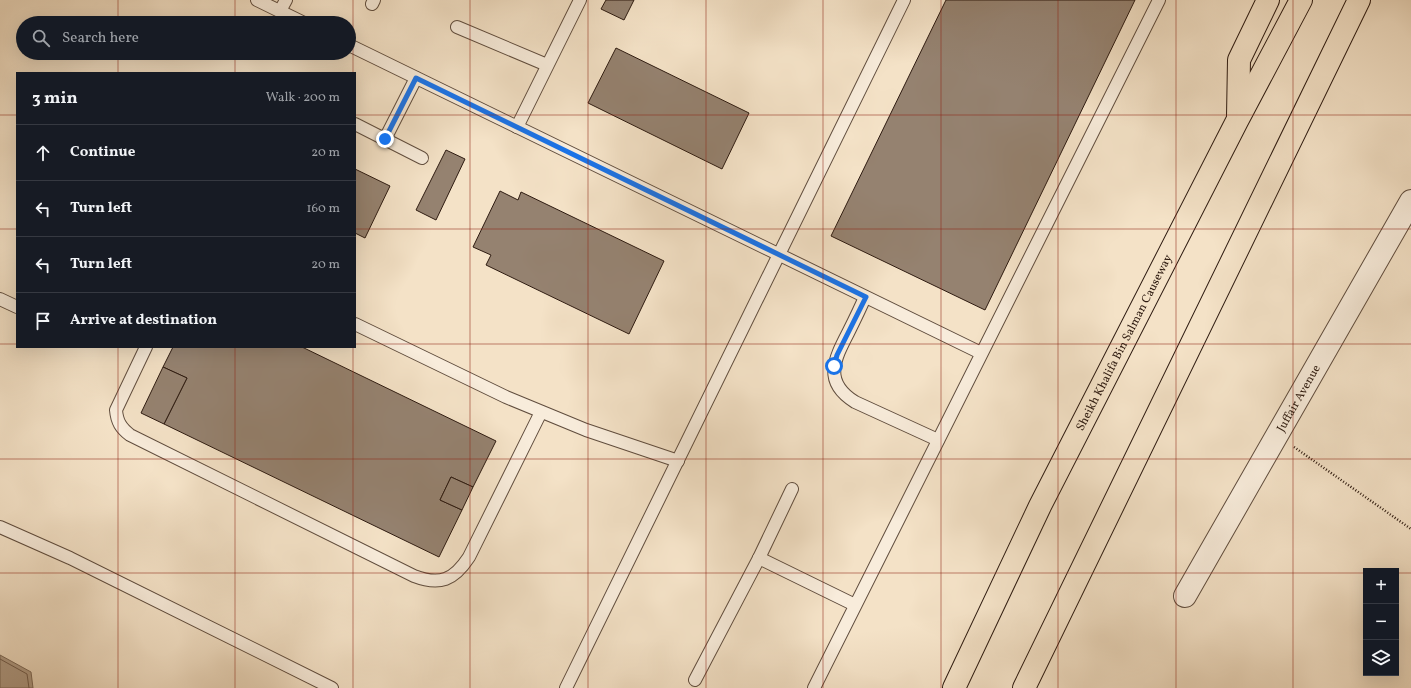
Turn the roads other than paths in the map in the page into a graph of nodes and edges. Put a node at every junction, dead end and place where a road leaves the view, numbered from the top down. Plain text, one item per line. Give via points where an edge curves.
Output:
1 (256, 0) edge
2 (286, 0) edge
3 (580, 0) edge
4 (904, 0) edge
5 (1159, 0) edge
6 (1268, 0) edge
7 (1301, 0) edge
8 (1359, 0) edge
9 (280, 11) junction
10 (290, 16) edge
11 (457, 27) dead end
12 (356, 48) edge
13 (547, 65) junction
14 (416, 78) junction
15 (1238, 121) junction
16 (356, 124) edge
17 (517, 127) junction
18 (385, 139) junction
19 (422, 158) dead end
20 (1411, 201) edge
21 (779, 255) junction
22 (866, 297) junction
23 (0, 299) edge
24 (16, 307) edge
25 (356, 324) edge
26 (146, 348) edge
27 (981, 353) junction
28 (541, 412) junction
29 (938, 440) junction
30 (678, 461) junction
31 (792, 489) dead end
32 (0, 527) edge
33 (759, 558) junction
34 (1185, 596) dead end
35 (855, 606) junction
36 (695, 680) dead end
37 (332, 688) edge
38 (566, 688) edge
39 (814, 688) edge
40 (954, 688) edge
41 (1024, 688) edge

1 - 9 lane
2 - 9 lane
3 - 13 lane
4 - 21 lane
5 - 27 lane
6 - 15 highway via 1239,60
7 - 15 highway, Sheikh Khalifa Bin Salman Causeway
8 - 41 highway
9 - 10 lane
11 - 13 lane
12 - 14 lane
13 - 17 lane
14 - 17 lane
14 - 18 lane
15 - 40 highway, Sheikh Khalifa Bin Salman Causeway via 1043,499
16 - 18 lane
17 - 21 lane
18 - 19 lane
20 - 34 street, Juffair Avenue
21 - 22 lane
21 - 30 lane
22 - 27 lane
22 - 29 lane via 837,355 834,366 839,387 855,402
23 - 24 lane
25 - 28 lane
26 - 28 lane via 116,410 116,418 124,431 426,580 452,576 462,568
27 - 29 lane
28 - 30 lane
29 - 35 lane
30 - 38 lane
31 - 33 lane
32 - 37 lane via 70,558
33 - 35 lane
33 - 36 lane
35 - 39 lane

